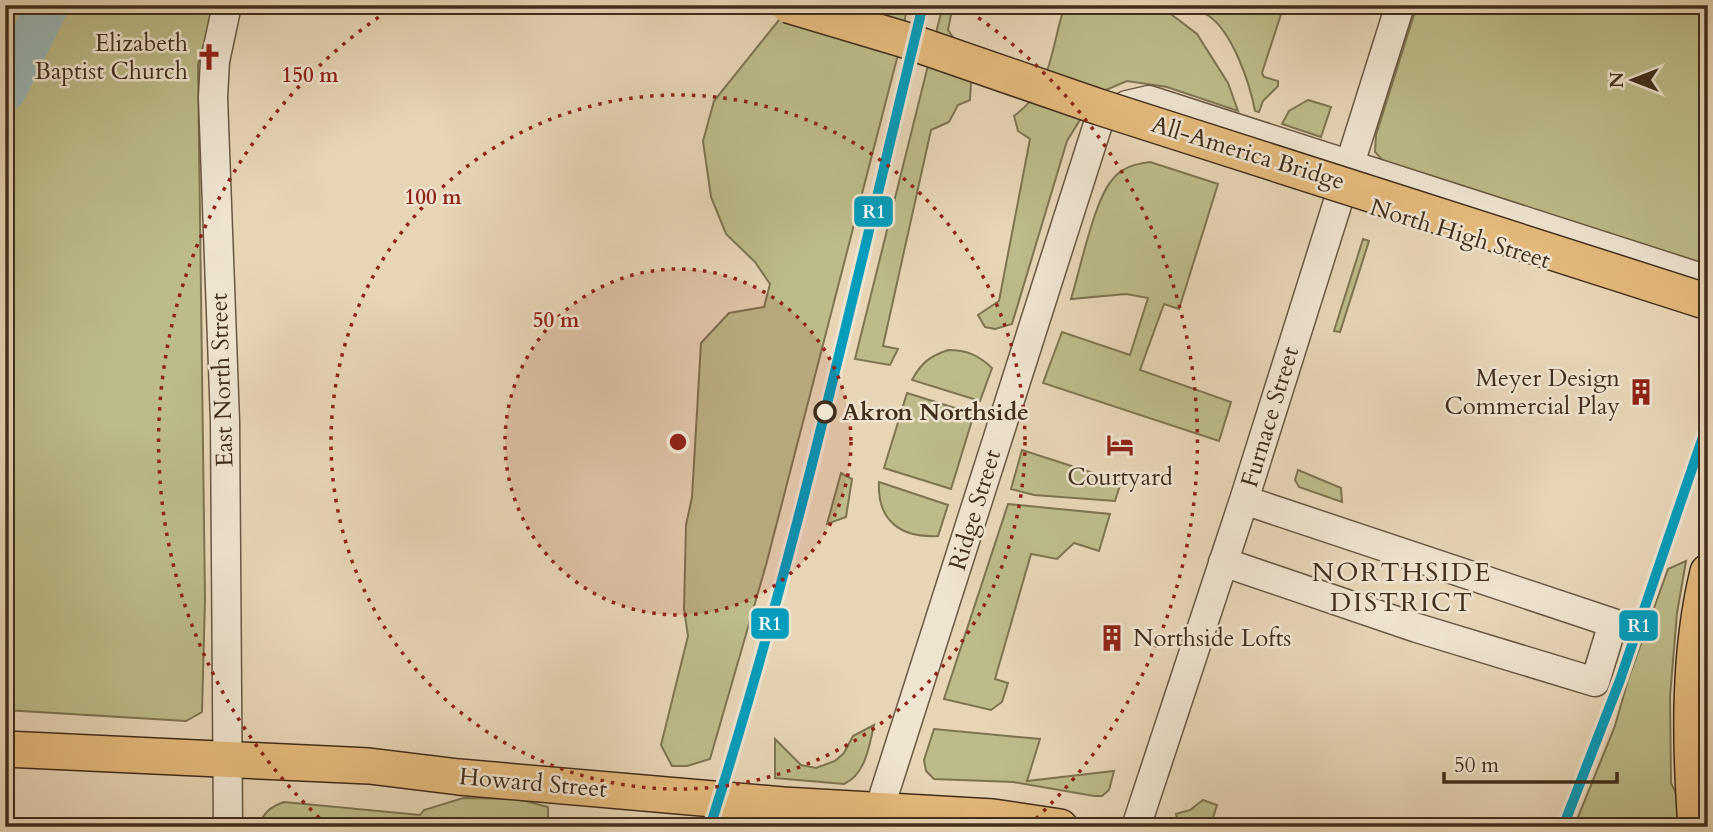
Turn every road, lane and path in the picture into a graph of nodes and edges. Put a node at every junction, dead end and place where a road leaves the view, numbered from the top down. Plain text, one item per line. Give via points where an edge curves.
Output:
1 (227, 5) edge
2 (788, 5) edge
3 (1400, 5) edge
4 (1127, 105) junction
5 (1349, 165) junction
6 (1338, 197) junction
7 (1708, 280) edge
8 (1708, 302) edge
9 (1708, 308) edge
10 (1244, 500) junction
11 (1223, 562) junction
12 (1708, 572) edge
13 (5, 749) edge
14 (226, 757) junction
15 (879, 810) junction
16 (228, 827) edge
17 (1060, 827) edge
18 (1136, 827) edge
19 (1696, 827) edge

1 - 14 street, East North Street via 213,97 225,421
2 - 8 main road, All-America Bridge, bridge
3 - 5 street, Furnace Street
4 - 5 street, North High Street via 1149,100
4 - 6 street, North High Street via 1143,131
4 - 15 street, Ridge Street via 1099,121
5 - 6 street, Furnace Street
5 - 7 street, North High Street
6 - 9 street, North High Street
6 - 10 street, Furnace Street
10 - 11 street, Furnace Street
10 - 11 street via 1613,623 1595,682
11 - 18 street, Furnace Street
12 - 19 main road via 1694,667
13 - 14 main road, Howard Street
14 - 15 main road, Howard Street
14 - 16 street, East North Street
15 - 17 main road, Howard Street via 993,817

